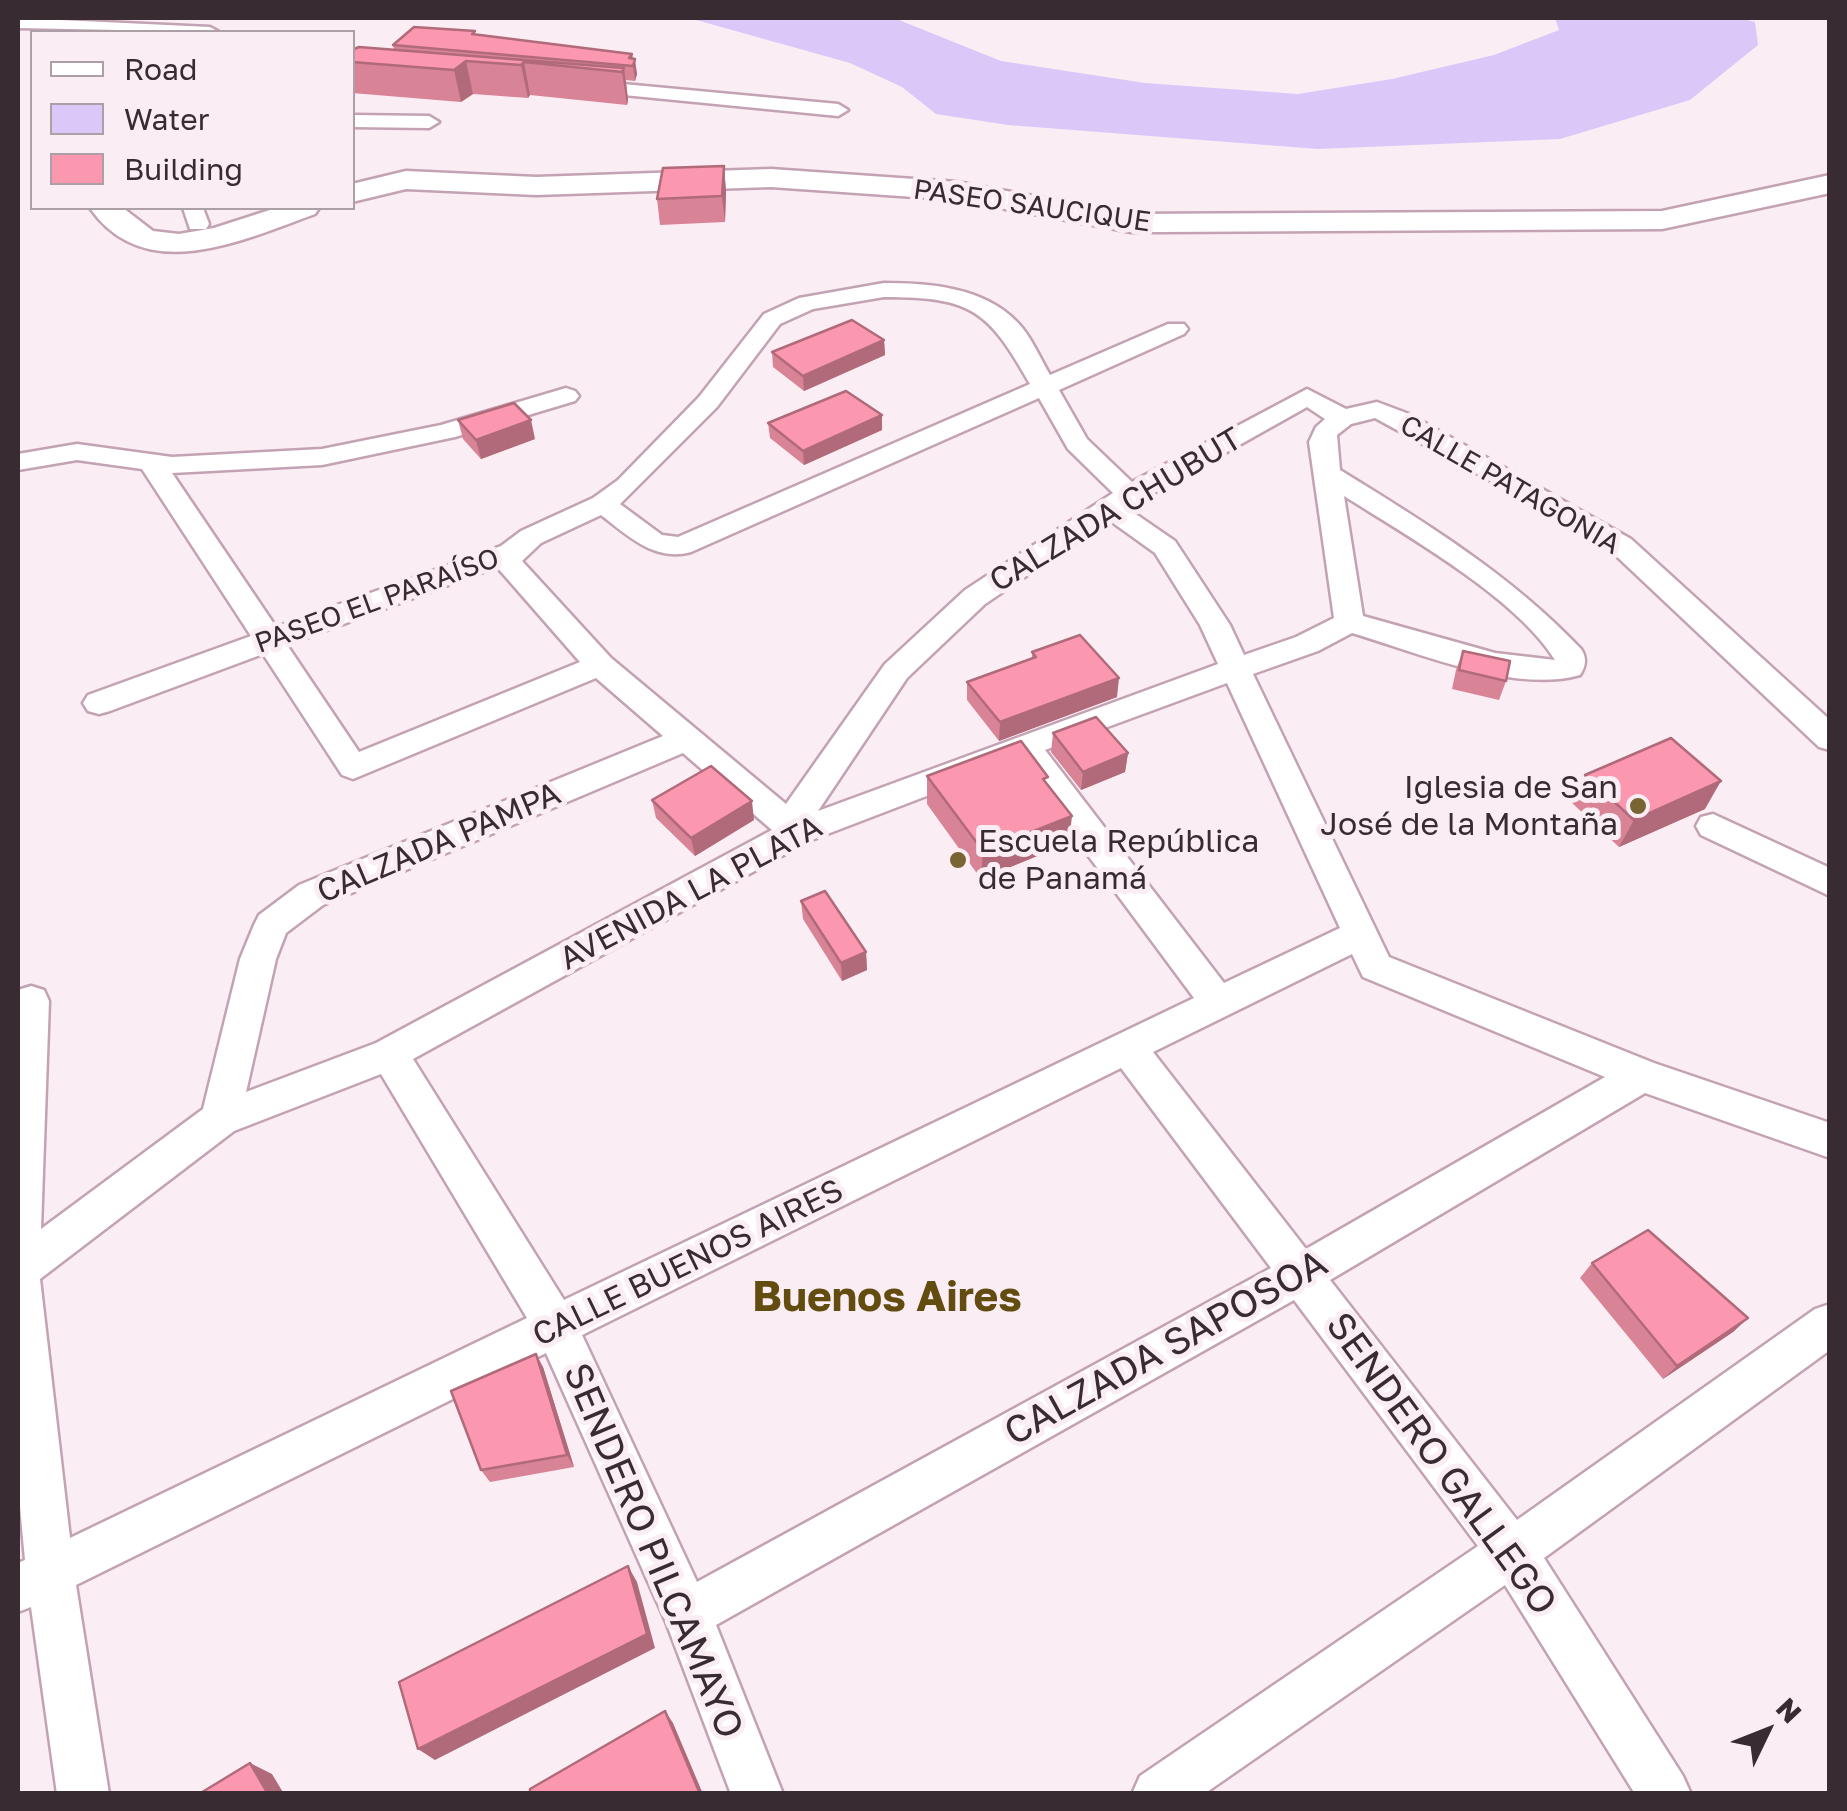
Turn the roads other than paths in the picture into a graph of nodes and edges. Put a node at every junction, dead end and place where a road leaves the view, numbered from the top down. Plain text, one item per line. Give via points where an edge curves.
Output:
1 (18, 24) edge
2 (162, 30) edge
3 (550, 83) edge
4 (838, 110) dead end
5 (355, 121) edge
6 (429, 122) dead end
7 (1830, 184) edge
8 (355, 192) edge
9 (107, 210) edge
10 (298, 210) edge
11 (1176, 329) dead end
12 (1041, 386) junction
13 (566, 396) dead end
14 (1342, 418) junction
15 (18, 462) edge
16 (151, 462) junction
17 (1330, 476) junction
18 (1120, 502) junction
19 (603, 504) junction
20 (511, 552) junction
21 (1349, 622) junction
22 (269, 640) junction
23 (600, 665) junction
24 (1234, 670) junction
25 (99, 703) dead end
26 (686, 739) junction
27 (1830, 739) edge
28 (1026, 747) junction
29 (1713, 826) dead end
30 (792, 828) junction
31 (1830, 882) edge
32 (1358, 935) junction
33 (32, 1001) dead end
34 (1220, 1004) junction
35 (1130, 1050) junction
36 (389, 1054) junction
37 (1642, 1076) junction
38 (220, 1120) junction
39 (1830, 1141) edge
40 (18, 1271) edge
41 (1300, 1274) junction
42 (1830, 1324) edge
43 (556, 1326) junction
44 (1512, 1552) junction
45 (34, 1581) edge
46 (686, 1614) junction
47 (83, 1794) edge
48 (757, 1794) edge
49 (1158, 1794) edge
50 (1665, 1794) edge

1 - 2 street
3 - 4 street
5 - 6 street
7 - 8 street, PASEO SAUCIQUE via 1662,220 1161,224 957,191 771,178 536,186 406,180
9 - 10 street via 142,238 176,243 203,241
11 - 12 street
12 - 18 street, PASEO EL PARAÍSO
12 - 19 street via 681,546 654,542
12 - 19 street, PASEO EL PARAÍSO via 1011,329 971,302 903,290 807,303 772,319 662,454
13 - 16 street via 446,432 322,457
14 - 17 street via 1322,442
14 - 18 street, CALZADA CHUBUT via 1307,396
14 - 27 street, CALLE PATAGONIA via 1378,410 1400,419 1606,536
15 - 16 street via 78,452
16 - 22 street
17 - 21 street
17 - 21 street via 1485,579 1550,632 1572,664 1561,672 1516,667
18 - 24 street, PASEO EL PARAÍSO via 1182,569
18 - 30 street, CALZADA CHUBUT via 974,597 922,644 866,712
19 - 20 street, PASEO EL PARAÍSO
20 - 22 street, PASEO EL PARAÍSO
20 - 23 street via 513,571
21 - 24 street, AVENIDA LA PLATA
22 - 23 street via 353,767
22 - 25 street, PASEO EL PARAÍSO
23 - 26 street
24 - 28 street, AVENIDA LA PLATA
24 - 32 street, PASEO EL PARAÍSO
26 - 30 street
26 - 38 street, CALZADA PAMPA via 311,894 272,925
28 - 30 street, AVENIDA LA PLATA
28 - 34 street
29 - 31 street
30 - 36 street, AVENIDA LA PLATA
32 - 34 street, CALLE BUENOS AIRES
32 - 37 street, PASEO EL PARAÍSO via 1376,967
33 - 40 street
34 - 35 street, CALLE BUENOS AIRES
35 - 41 street, SENDERO GALLEGO
35 - 43 street, CALLE BUENOS AIRES
36 - 38 street, AVENIDA LA PLATA
36 - 43 street, SENDERO PILCAMAYO
37 - 39 street, PASEO EL PARAÍSO
37 - 41 street, CALZADA SAPOSOA
38 - 40 street, AVENIDA LA PLATA
40 - 45 street
41 - 44 street, SENDERO GALLEGO
41 - 46 street, CALZADA SAPOSOA
42 - 44 street
43 - 45 street, CALLE BUENOS AIRES
43 - 46 street, SENDERO PILCAMAYO
44 - 49 street
44 - 50 street, SENDERO GALLEGO
45 - 47 street
46 - 48 street, SENDERO PILCAMAYO

